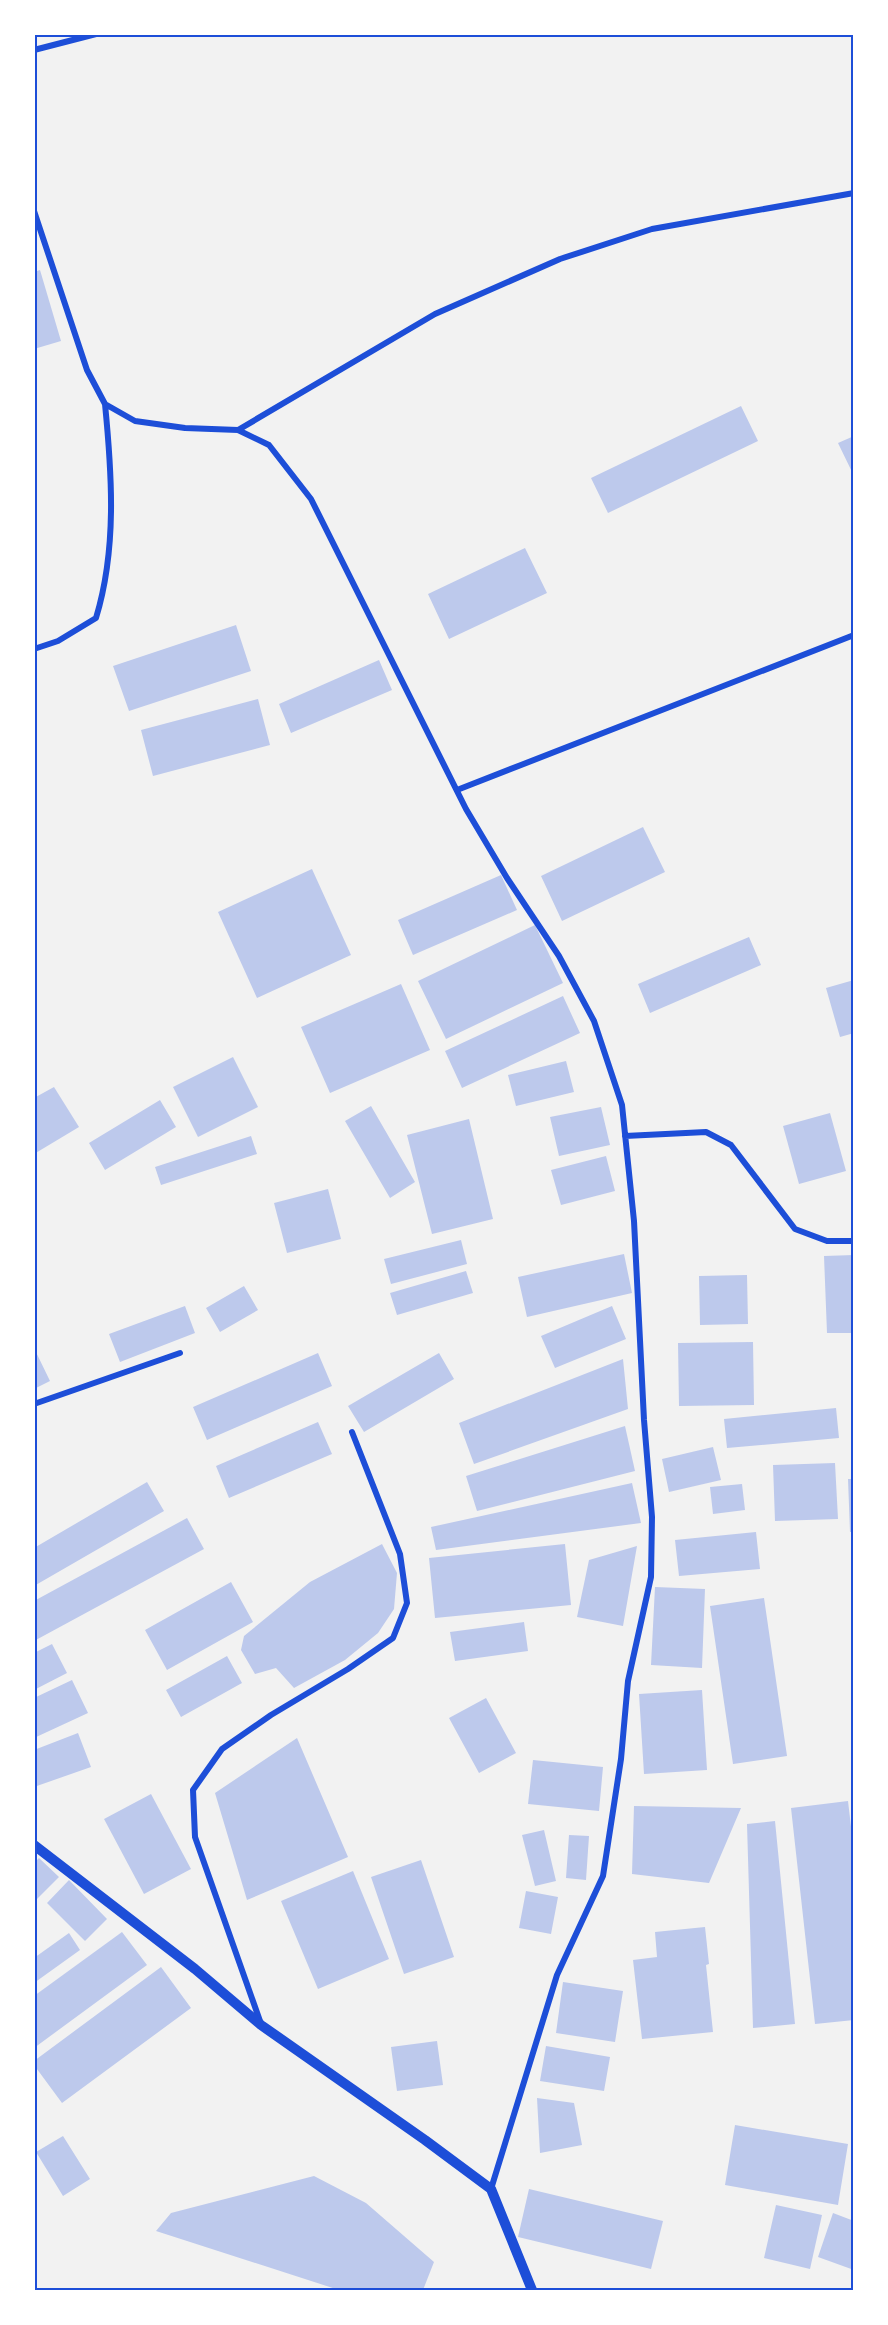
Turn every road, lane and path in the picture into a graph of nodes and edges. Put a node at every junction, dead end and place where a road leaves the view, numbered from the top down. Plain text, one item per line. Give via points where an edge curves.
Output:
1 (96, 34) edge
2 (34, 50) edge
3 (854, 193) edge
4 (34, 211) edge
5 (105, 404) junction
6 (238, 430) junction
7 (854, 635) edge
8 (34, 650) edge
9 (457, 790) junction
10 (625, 1136) junction
11 (854, 1241) edge
12 (180, 1353) dead end
13 (34, 1404) edge
14 (352, 1432) dead end
15 (34, 1845) edge
16 (261, 2025) junction
17 (491, 2189) junction
18 (532, 2290) edge

1 - 2 street
3 - 6 street via 652,229 560,259 435,315
4 - 5 street via 87,370
5 - 6 street via 135,421
5 - 8 street via 112,472 104,592 96,618 58,641
6 - 9 street via 269,445 311,499
7 - 9 street
9 - 10 street via 507,878 559,956 594,1021 622,1105
10 - 11 street via 706,1132 731,1145 795,1229 827,1241
10 - 17 street via 652,1517 651,1577 628,1682 603,1876 557,1975
12 - 13 street
14 - 16 street via 400,1554 407,1603 393,1638 222,1749 193,1790 195,1837
15 - 16 street
16 - 17 street
17 - 18 street

